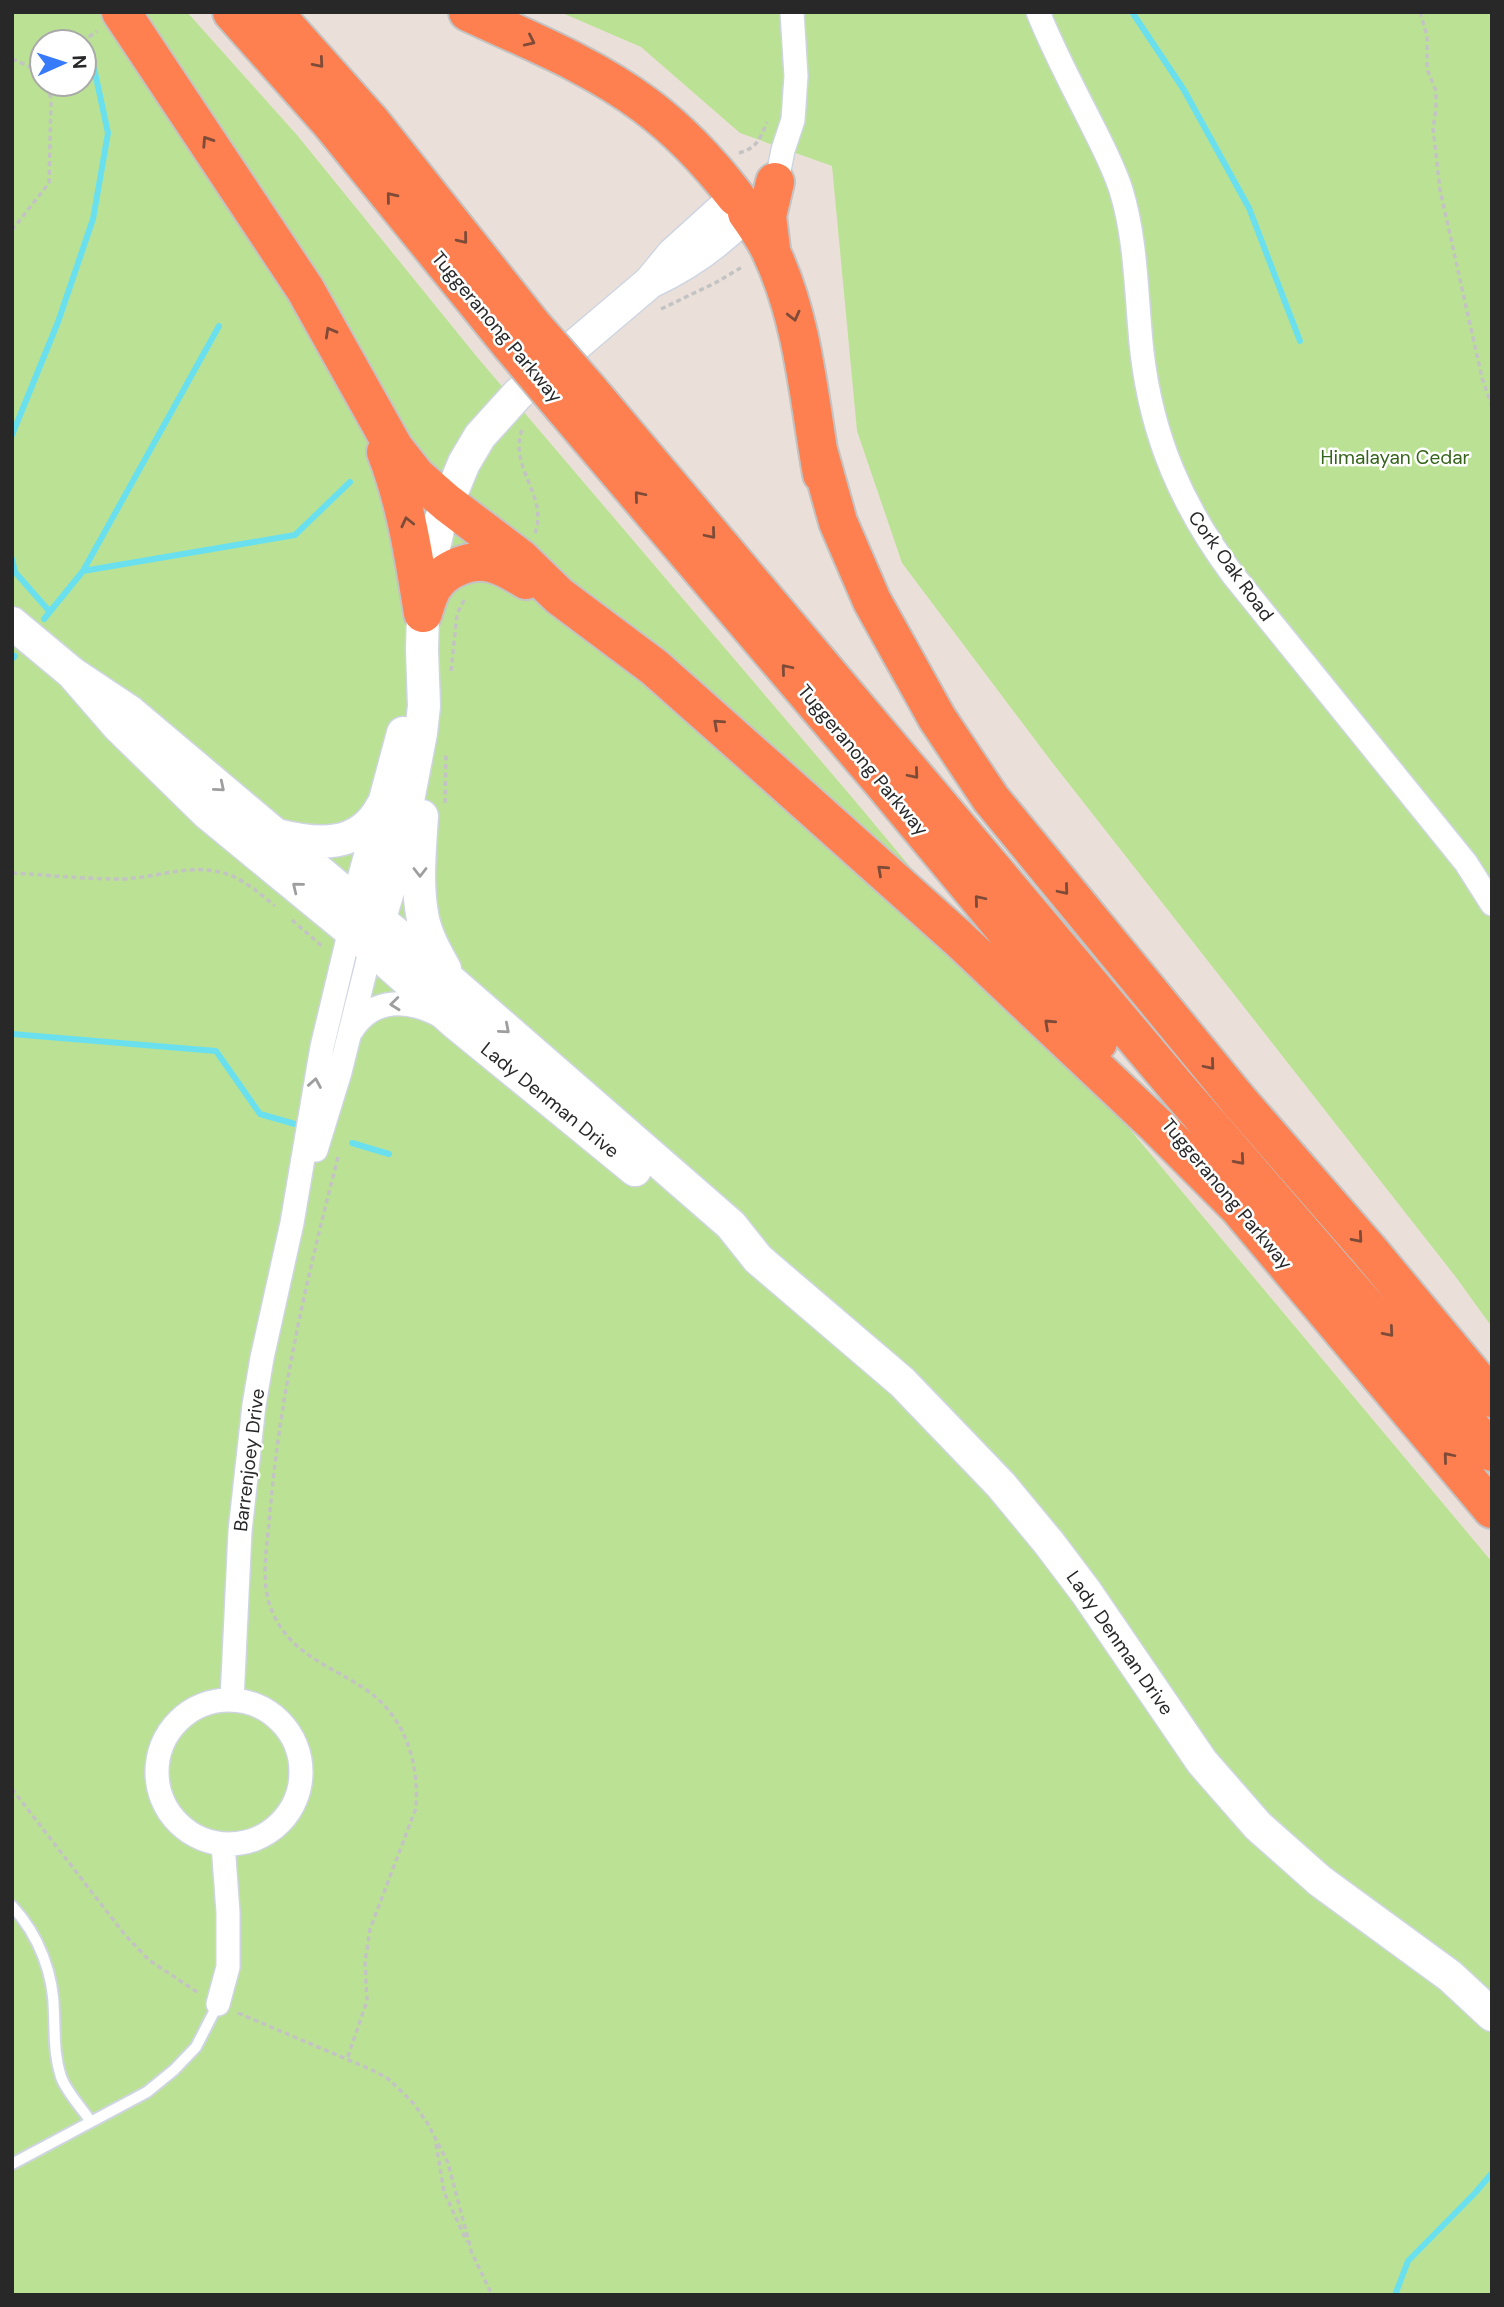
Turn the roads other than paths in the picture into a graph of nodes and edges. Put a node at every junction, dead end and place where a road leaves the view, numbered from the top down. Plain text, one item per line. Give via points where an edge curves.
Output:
1 (121, 12) edge
2 (232, 12) edge
3 (273, 12) edge
4 (468, 12) edge
5 (792, 12) edge
6 (1038, 12) edge
7 (779, 166) junction
8 (732, 193) junction
9 (771, 251) junction
10 (522, 336) junction
11 (363, 392) junction
12 (576, 398) junction
13 (818, 450) junction
14 (447, 502) junction
15 (559, 596) junction
16 (12, 623) edge
17 (422, 631) junction
18 (72, 673) junction
19 (424, 706) junction
20 (383, 805) junction
21 (276, 835) junction
22 (1492, 904) edge
23 (364, 925) junction
24 (453, 984) junction
25 (454, 1022) junction
26 (348, 1040) junction
27 (1179, 1090) junction
28 (1239, 1208) junction
29 (292, 1223) junction
30 (758, 1259) junction
31 (1492, 1398) edge
32 (1492, 1452) edge
33 (1492, 1509) edge
34 (232, 1700) junction
35 (223, 1844) junction
36 (12, 1906) edge
37 (218, 2004) joint
38 (1492, 2015) edge
39 (91, 2122) junction
40 (12, 2164) edge

11 -> 1 highway via 304,289
10 -> 2 highway, Tuggeranong Parkway
3 -> 10 highway, Tuggeranong Parkway via 372,123
4 -> 8 highway via 563,56 626,92 676,131
5 - 7 street via 795,106
6 - 22 street, Cork Oak Road via 1121,188 1152,414 1189,507 1233,575 1466,863
7 - 8 street
7 - 8 street via 765,170
7 - 9 highway via 766,216
8 - 9 highway
8 - 14 street via 650,282 501,411 468,456
9 -> 13 highway via 798,335
10 - 12 highway, Tuggeranong Parkway, bridge
11 - 14 highway via 399,456
17 -> 11 highway via 412,544 395,475
12 -> 27 highway, Tuggeranong Parkway
28 -> 12 highway, Tuggeranong Parkway via 883,783
13 - 27 highway via 845,573 877,654 908,712 956,788
13 -> 31 highway via 838,522 872,601 937,719 991,799 1239,1101
14 - 15 highway via 521,559
14 - 17 street via 435,542
15 - 17 highway via 499,565 474,562 439,579 431,590
28 -> 15 highway via 958,938 654,667
16 - 18 street, Lady Denman Drive
17 - 19 street
17 - 20 street via 412,703
18 -> 21 street, Lady Denman Drive via 129,711
23 -> 18 street, Lady Denman Drive via 208,814
19 - 23 street via 395,869
19 -> 24 street via 420,900 430,939
20 - 21 street via 368,826 330,843
20 - 23 street
21 - 23 street, Lady Denman Drive
23 - 24 street, Lady Denman Drive
23 - 25 street, Lady Denman Drive
23 - 26 street, Barrenjoey Drive
29 -> 23 street, Barrenjoey Drive via 322,1047 342,964
24 -> 30 street, Lady Denman Drive via 731,1226
25 -> 26 street via 418,1005 396,1003 360,1018
25 - 30 street, Lady Denman Drive via 723,1241
26 - 29 street, Barrenjoey Drive
27 -> 32 highway, Tuggeranong Parkway
33 -> 28 highway, Tuggeranong Parkway
29 - 34 street, Barrenjoey Drive via 262,1358 245,1472
30 - 38 street, Lady Denman Drive via 902,1382 1000,1485 1086,1592 1202,1762 1258,1826 1320,1881 1450,1976
34 - 35 street via 205,1705 183,1717 166,1738 158,1762 163,1800 177,1822 198,1837
34 - 35 street via 265,1709 283,1725 299,1757 300,1782 293,1805 279,1824 247,1842
35 - 37 street via 228,1967
36 - 39 lane via 34,1936 44,1960 62,2081
37 - 39 lane via 196,2047 174,2070 147,2092
39 - 40 lane

